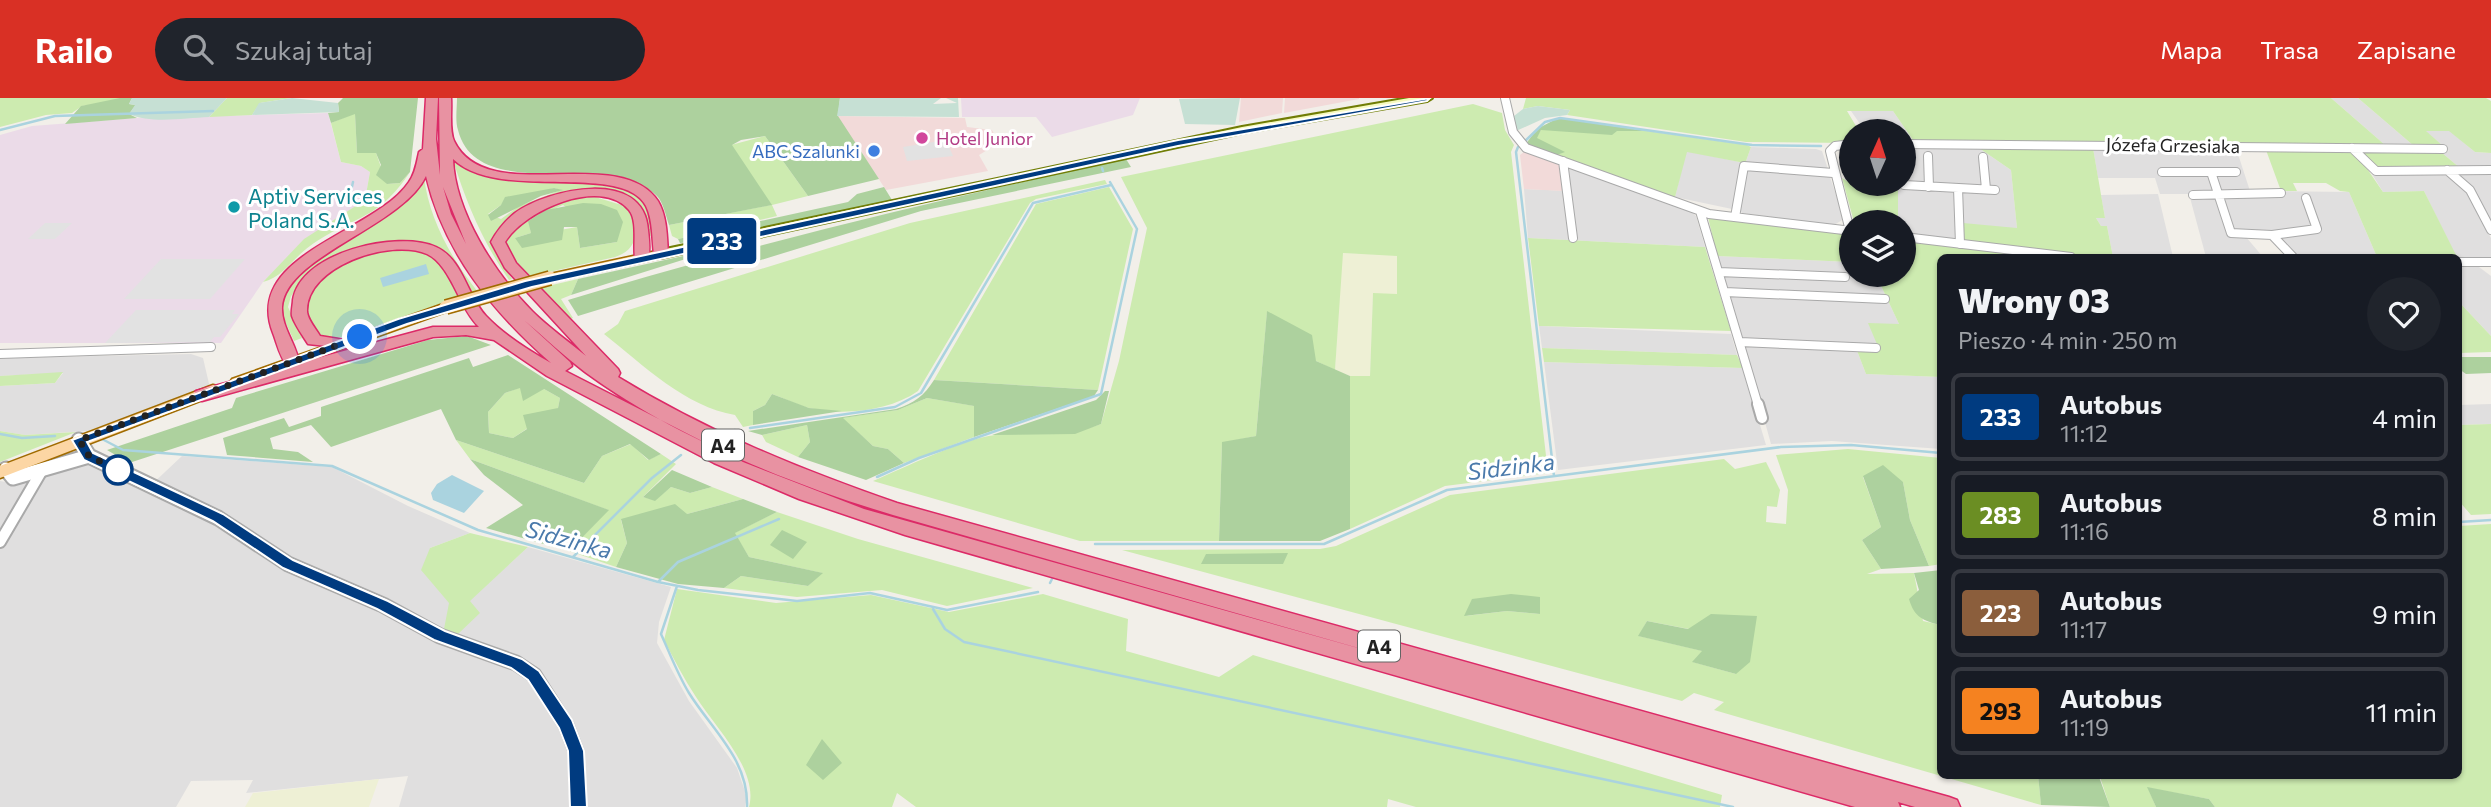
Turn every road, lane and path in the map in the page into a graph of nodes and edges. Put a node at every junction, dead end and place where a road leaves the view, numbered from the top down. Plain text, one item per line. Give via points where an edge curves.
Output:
1 (432, 98) edge
2 (444, 98) edge
3 (1427, 98) edge
4 (1505, 98) edge
5 (442, 131) junction
6 (429, 142) junction
7 (1916, 144) edge
8 (1839, 146) edge
9 (2352, 148) junction
10 (2443, 149) dead end
11 (1928, 156) dead end
12 (1983, 157) dead end
13 (1563, 161) junction
14 (2447, 170) junction
15 (2491, 170) edge
16 (2162, 172) dead end
17 (2211, 172) junction
18 (2236, 172) dead end
19 (1833, 173) junction
20 (1916, 186) edge
21 (1930, 187) junction
22 (1958, 188) junction
23 (2281, 193) dead end
24 (2219, 194) junction
25 (2193, 195) dead end
26 (2306, 198) dead end
27 (1844, 210) edge
28 (1700, 211) junction
29 (1735, 217) junction
30 (1839, 230) edge
31 (2491, 230) edge
32 (2272, 235) junction
33 (1916, 238) edge
34 (1573, 239) dead end
35 (1960, 244) junction
36 (662, 254) junction
37 (2045, 254) edge
38 (2290, 254) edge
39 (642, 258) junction
40 (2462, 262) edge
41 (2491, 262) edge
42 (1719, 272) junction
43 (1839, 278) edge
44 (1725, 292) junction
45 (1885, 299) dead end
46 (502, 336) junction
47 (1740, 342) junction
48 (339, 344) junction
49 (211, 347) dead end
50 (1876, 348) dead end
51 (0, 354) edge
52 (292, 362) junction
53 (202, 395) junction
54 (635, 407) junction
55 (1762, 418) dead end
56 (79, 440) junction
57 (89, 456) junction
58 (3, 470) edge
59 (41, 472) junction
60 (0, 542) edge
61 (578, 807) edge
62 (1889, 807) edge
63 (1949, 807) edge

1 - 6 highway, A4
2 - 5 highway, A4
3 - 36 main road via 1242,130
4 - 13 street via 1519,144
5 - 36 highway via 457,156 490,174 607,180 633,187 653,206
5 - 54 highway, A4 via 455,205 486,264 547,333
6 - 52 highway via 421,172 402,199 303,264 278,289 275,313
6 - 54 highway, A4 via 445,219 481,282 546,352
7 - 9 street, Józefa Grzesiaka
8 - 19 street via 1830,151
9 - 10 street, Józefa Grzesiaka
9 - 14 street via 2376,171
11 - 21 street
12 - 22 street via 1991,190
13 - 28 street
13 - 34 street
14 - 15 street
14 - 31 street via 2470,190
16 - 17 street
17 - 18 street
17 - 24 street
19 - 27 street
19 - 29 street via 1744,166
20 - 21 street
21 - 22 street
22 - 35 street
23 - 24 street
24 - 25 street
24 - 32 street via 2231,233
26 - 32 street via 2317,229
28 - 29 street
28 - 42 street
29 - 30 street
32 - 38 street
33 - 35 street
35 - 37 street
36 - 39 main road
39 - 48 main road, bridge via 446,307
39 - 54 highway via 635,208 605,194 574,195 540,204 514,219 498,242 510,265
40 - 41 street
42 - 43 street
42 - 44 street
44 - 45 street
44 - 47 street
46 - 48 highway via 474,312 442,255 429,248 403,245 346,257 315,275 302,290 296,308 310,337
46 - 53 highway via 466,330 433,332
46 - 54 highway via 568,380
47 - 50 street
47 - 55 street
48 - 52 main road
49 - 51 street
52 - 53 main road
53 - 56 main road
54 - 62 highway, A4 via 755,475 883,519
54 - 63 highway, A4 via 753,459 893,508
56 - 57 street
56 - 58 main road
57 - 59 street
57 - 61 street via 218,518 288,564 383,605 440,636 508,659 534,675 566,725 576,751
58 - 59 street via 13,478
59 - 60 street

